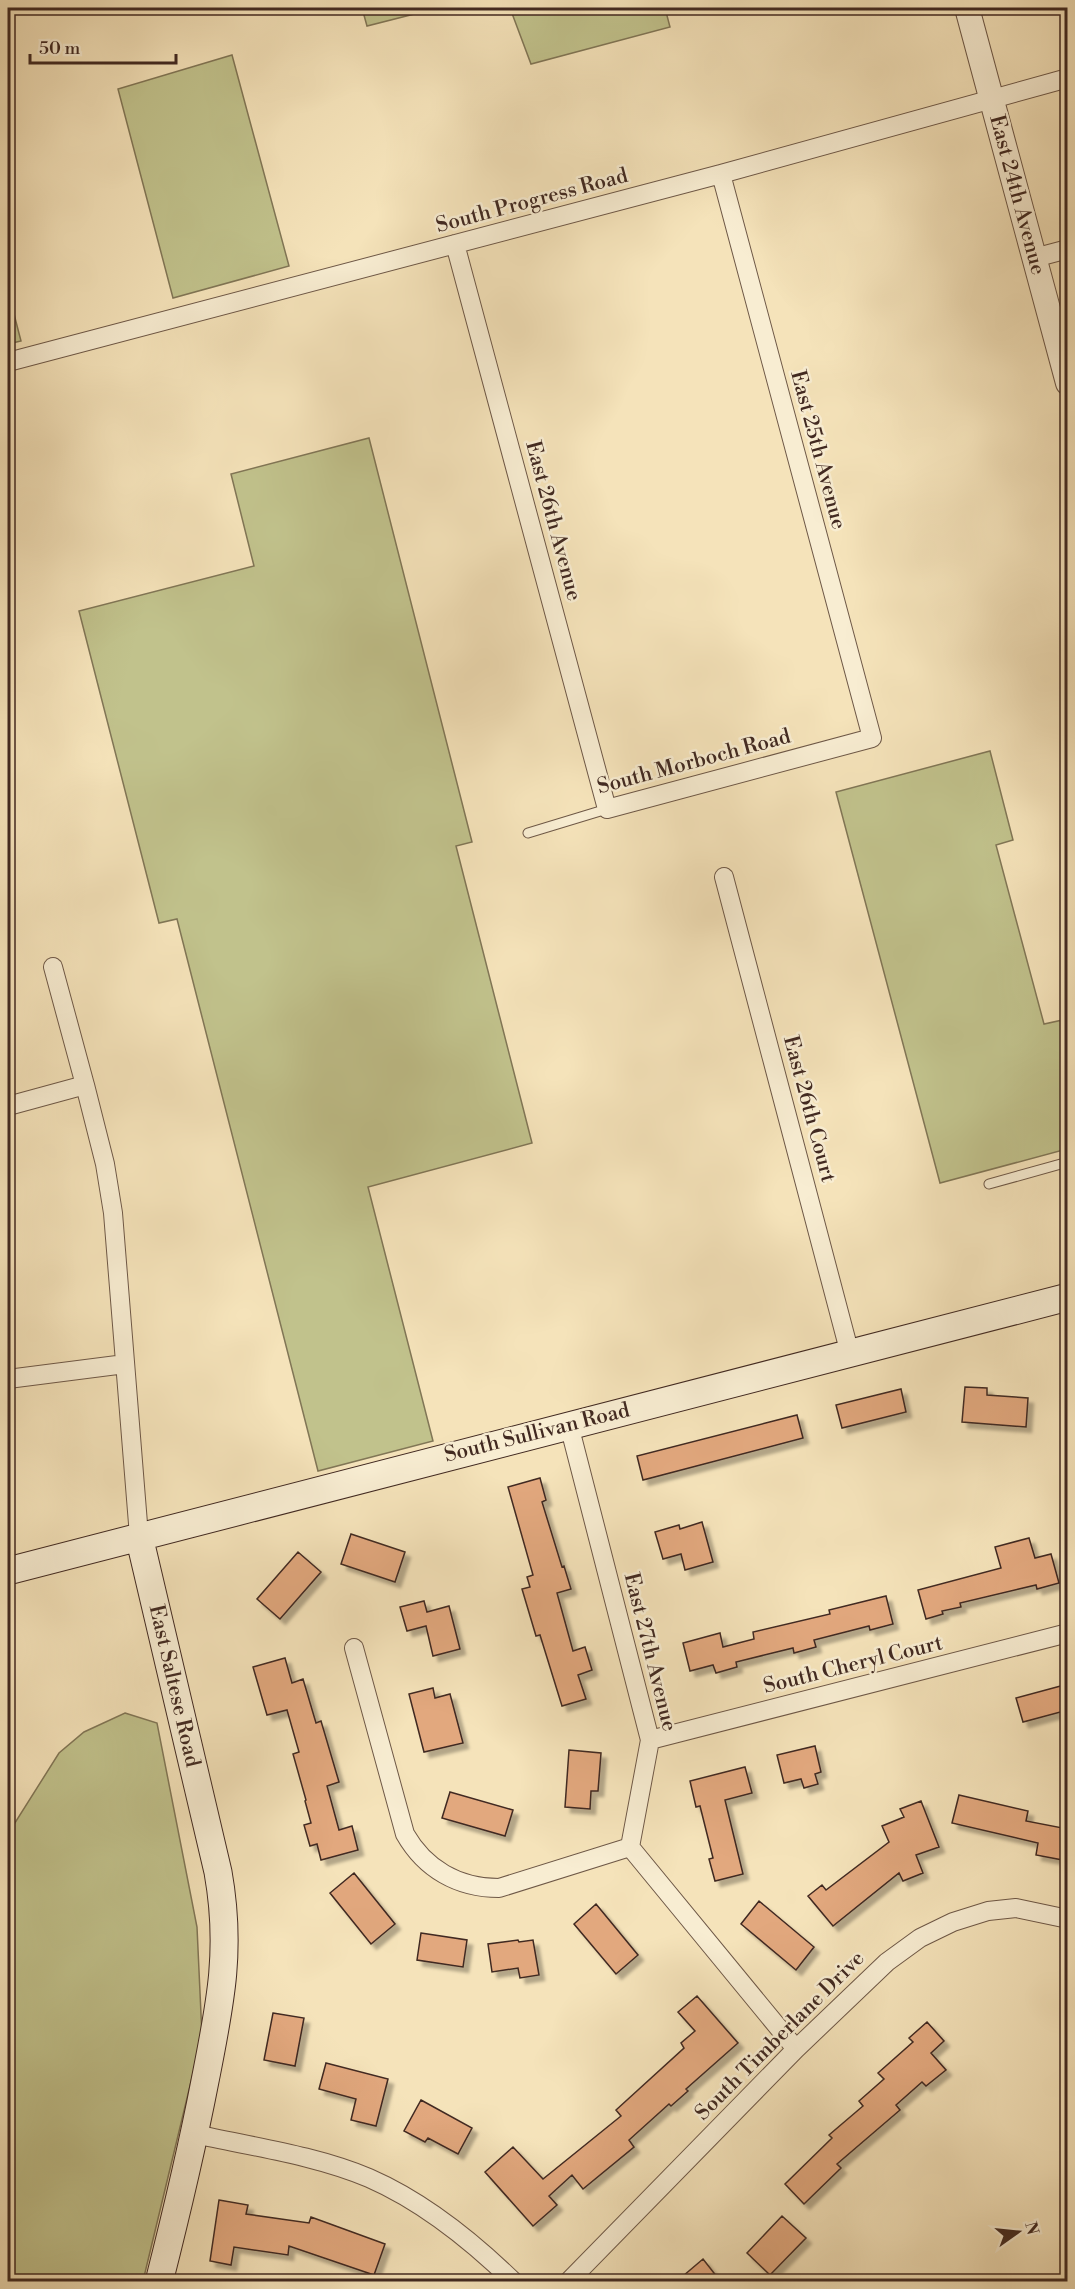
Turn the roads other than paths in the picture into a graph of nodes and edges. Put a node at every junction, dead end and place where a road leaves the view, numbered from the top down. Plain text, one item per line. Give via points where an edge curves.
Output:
1 (967, 8) edge
2 (1068, 78) edge
3 (992, 99) junction
4 (721, 174) junction
5 (456, 244) junction
6 (1068, 249) edge
7 (1034, 258) junction
8 (8, 362) edge
9 (1068, 383) edge
10 (872, 738) joint
11 (608, 809) junction
12 (528, 833) dead end
13 (724, 877) dead end
14 (53, 968) dead end
15 (85, 1085) junction
16 (8, 1106) edge
17 (1068, 1162) edge
18 (989, 1184) dead end
19 (1068, 1297) edge
20 (850, 1353) junction
21 (125, 1364) junction
22 (8, 1379) edge
23 (569, 1425) junction
24 (139, 1536) junction
25 (8, 1571) edge
26 (1068, 1633) edge
27 (354, 1648) dead end
28 (650, 1740) junction
29 (630, 1846) junction
30 (1068, 1919) edge
31 (796, 2049) junction
32 (195, 2134) junction
33 (159, 2282) edge
34 (514, 2282) edge
35 (568, 2282) edge

1 - 3 street, East 24th Avenue
2 - 3 street, South Progress Road
3 - 4 street, South Progress Road
3 - 7 street, East 24th Avenue
4 - 5 street, South Progress Road
4 - 10 street, East 25th Avenue
5 - 8 street, South Progress Road
5 - 11 street, East 26th Avenue
6 - 7 street
7 - 9 street, East 24th Avenue
10 - 11 street, South Morboch Road
11 - 12 lane, South Morboch Road
13 - 20 street, East 26th Court
14 - 15 street, East Saltese Road
15 - 16 street
15 - 21 street, East Saltese Road via 113,1213
17 - 18 lane
19 - 20 main road, South Sullivan Road
20 - 23 main road, South Sullivan Road
21 - 22 street
21 - 24 street, East Saltese Road
23 - 24 main road, South Sullivan Road
23 - 28 street, East 27th Avenue
24 - 25 main road, South Sullivan Road
24 - 32 main road, East Saltese Road via 224,1906 221,2000
26 - 28 street, South Cheryl Court
27 - 29 street via 405,1834 431,1866 464,1883 499,1888
28 - 29 street, East 27th Avenue
29 - 31 street
30 - 31 street, South Timberlane Drive via 1016,1908 988,1911 953,1922 920,1938 887,1962
31 - 35 street, South Timberlane Drive
32 - 33 main road, East Saltese Road
32 - 34 street via 316,2160 367,2177 405,2195 449,2225

